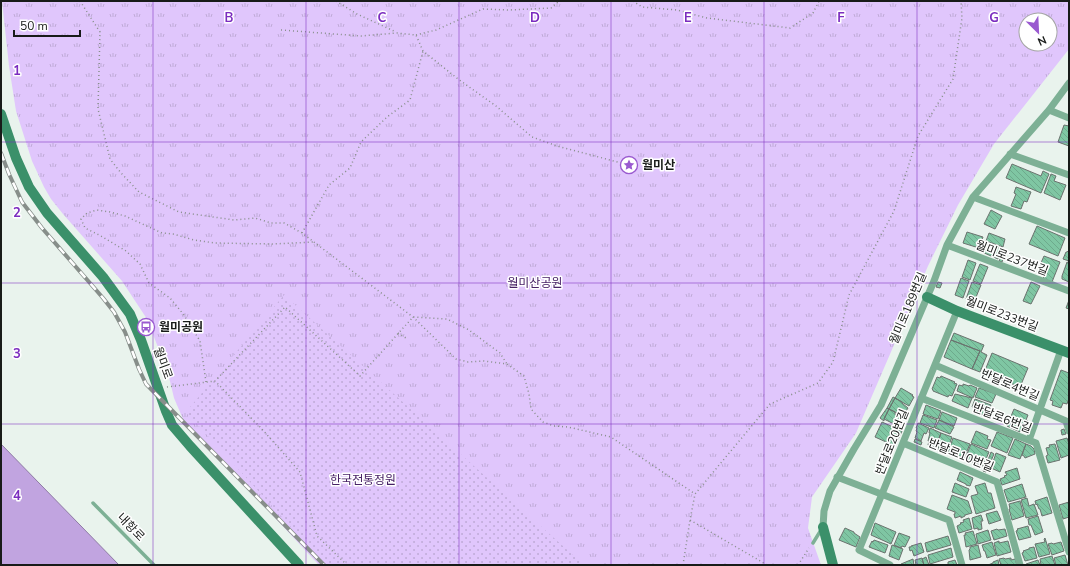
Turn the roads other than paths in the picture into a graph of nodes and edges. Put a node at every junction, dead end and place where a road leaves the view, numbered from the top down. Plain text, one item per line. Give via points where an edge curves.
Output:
1 (1069, 83) edge
2 (1049, 110) junction
3 (1, 114) edge
4 (1069, 118) edge
5 (1010, 154) junction
6 (1069, 175) edge
7 (973, 197) junction
8 (1069, 233) edge
9 (947, 245) junction
10 (1069, 291) edge
11 (927, 297) junction
12 (958, 310) junction
13 (1065, 351) edge
14 (935, 365) junction
15 (921, 398) junction
16 (1039, 410) junction
17 (1069, 431) edge
18 (1029, 440) junction
19 (903, 444) junction
20 (837, 477) junction
21 (882, 494) junction
22 (93, 502) dead end
23 (823, 527) junction
24 (813, 542) road end
25 (1069, 552) edge
26 (154, 565) edge
27 (300, 565) edge
28 (833, 565) edge
29 (890, 565) edge
30 (962, 565) edge
31 (1020, 565) edge

1 - 2 street, 월미로189번길
2 - 4 street
2 - 5 street, 월미로189번길
3 - 27 main road, 월미로 via 29,187 47,213 103,277 130,314 172,425
5 - 6 street
5 - 7 street, 월미로189번길
7 - 8 street
7 - 9 street, 월미로189번길
9 - 10 street, 월미로237번길
9 - 11 street, 월미로189번길
11 - 12 main road, 월미로233번길
11 - 20 street, 월미로189번길 via 881,405
12 - 13 main road, 월미로233번길
12 - 14 street, 반달로20번길
13 - 16 street
14 - 15 street, 반달로20번길
14 - 16 street, 반달로4번길
15 - 18 street, 반달로6번길
15 - 19 street, 반달로20번길
16 - 17 street, 반달로4번길 via 1066,422
16 - 18 street
18 - 25 street, 반달로6번길 via 1036,443
19 - 21 street, 반달로20번길
19 - 31 street, 반달로10번길 via 997,482
20 - 21 street
20 - 23 street, 월미로189번길 via 824,511
21 - 29 street, 반달로20번길 via 859,550
21 - 30 street via 949,520
22 - 26 lane, 내항로
23 - 24 lane
23 - 28 main road, 월미로189번길

